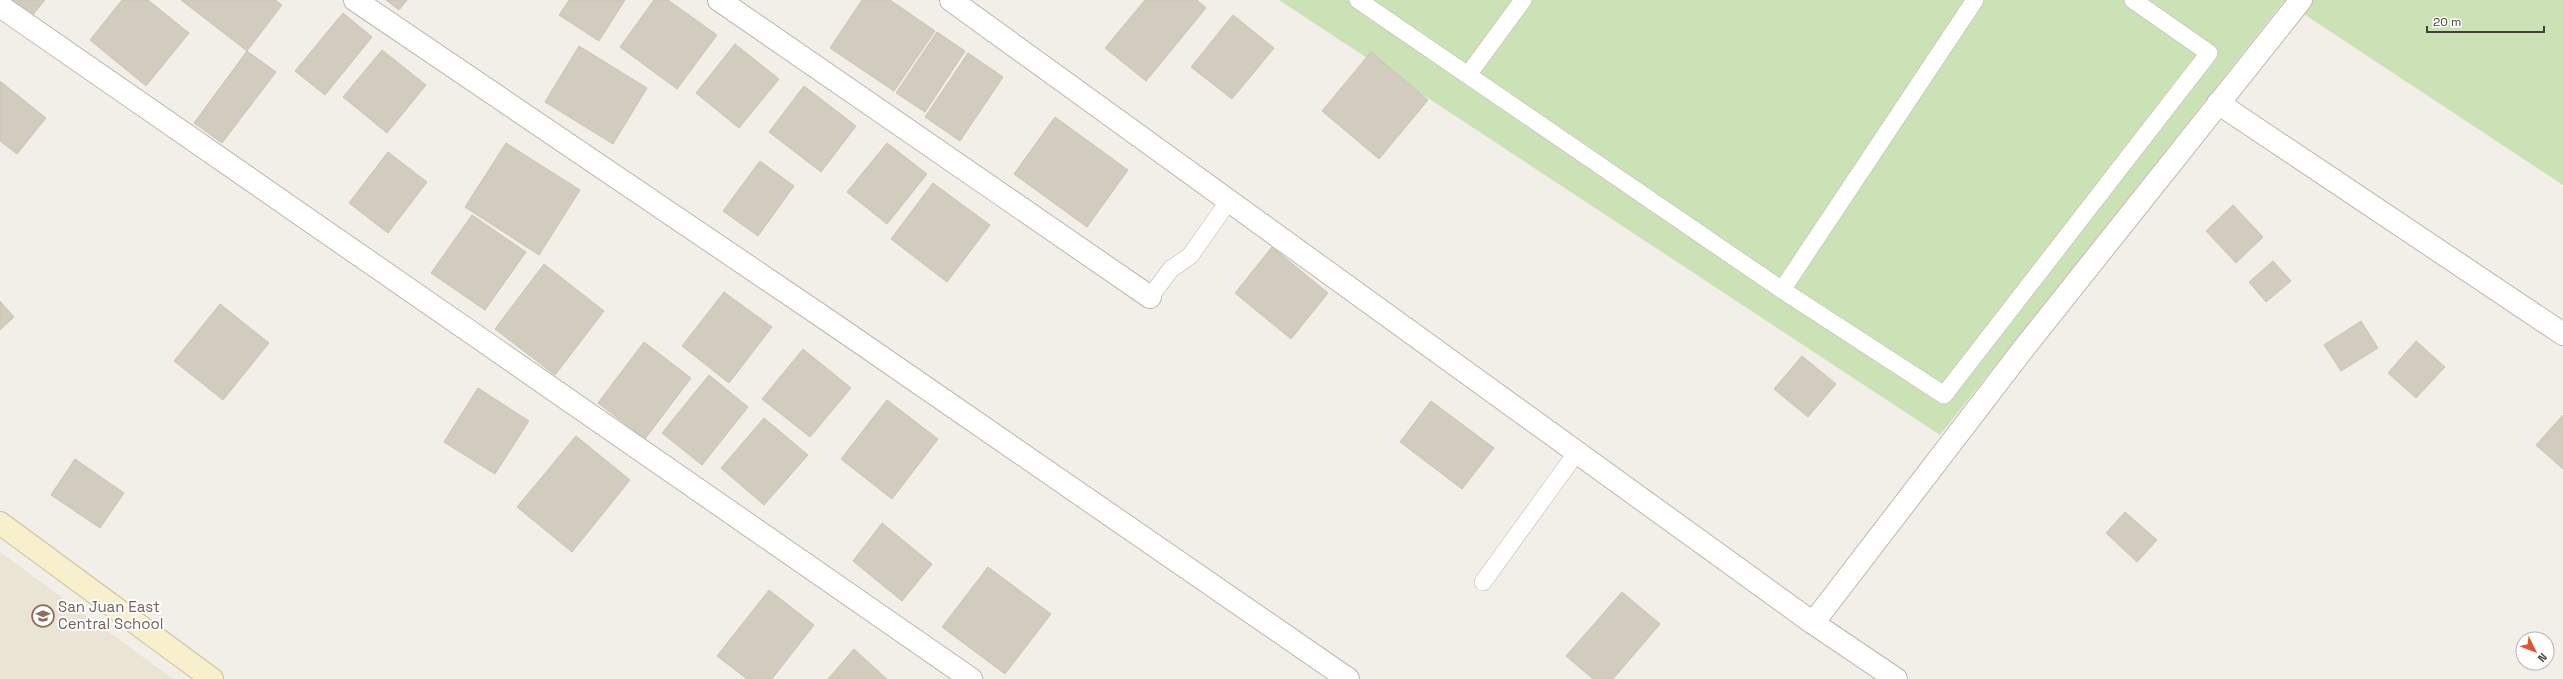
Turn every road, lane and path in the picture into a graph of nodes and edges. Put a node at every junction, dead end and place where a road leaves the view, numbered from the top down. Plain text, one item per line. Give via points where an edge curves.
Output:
1 (355, 0) edge
2 (719, 0) edge
3 (951, 0) edge
4 (1358, 0) edge
5 (1523, 0) edge
6 (1975, 0) edge
7 (2133, 0) edge
8 (2301, 0) edge
9 (0, 6) edge
10 (1468, 75) junction
11 (2218, 104) junction
12 (1228, 202) junction
13 (1782, 290) junction
14 (1150, 297) joint
15 (2563, 334) edge
16 (1577, 452) junction
17 (0, 522) edge
18 (1484, 582) dead end
19 (1813, 624) junction
20 (212, 679) edge
21 (971, 679) edge
22 (1348, 679) edge
23 (1896, 679) edge

1 - 22 street via 842,330
2 - 14 street
3 - 12 street
4 - 10 lane
5 - 10 lane
6 - 13 lane
7 - 13 lane via 2209,53 1944,395
8 - 11 street
9 - 21 street
10 - 13 lane
11 - 15 street
11 - 19 street via 2024,348
12 - 14 lane via 1190,256 1171,269
12 - 16 street
16 - 18 lane
16 - 19 street
17 - 20 main road
19 - 23 street

